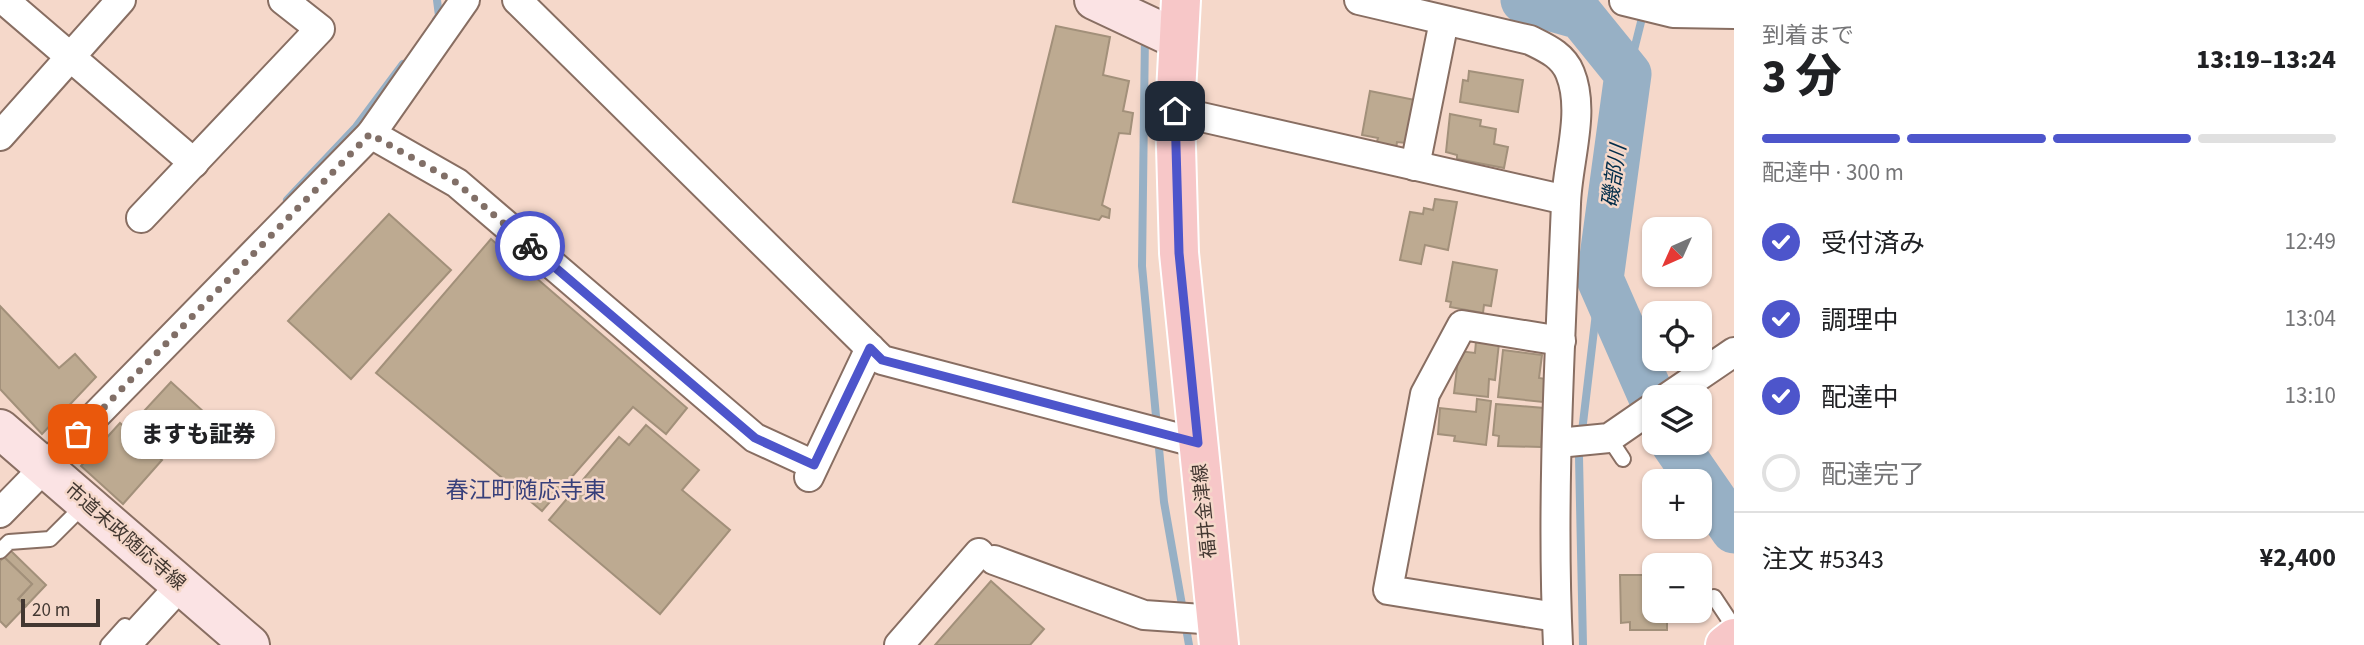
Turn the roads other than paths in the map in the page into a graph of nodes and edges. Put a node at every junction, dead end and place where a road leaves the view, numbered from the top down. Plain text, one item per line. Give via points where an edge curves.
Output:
1 (4, 0) edge
2 (121, 0) edge
3 (283, 0) edge
4 (465, 0) edge
5 (517, 0) edge
6 (1094, 0) edge
7 (1181, 0) edge
8 (1359, 0) edge
9 (1624, 2) edge
10 (1734, 13) edge
11 (1444, 20) junction
12 (1177, 38) junction
13 (70, 57) junction
14 (1175, 111) junction
15 (370, 134) junction
16 (0, 136) edge
17 (194, 163) junction
18 (1415, 166) junction
19 (1566, 200) junction
20 (141, 218) dead end
21 (1561, 341) junction
22 (870, 348) junction
23 (1734, 352) edge
24 (1686, 385) edge
25 (1642, 420) edge
26 (0, 429) edge
27 (1198, 443) junction
28 (1558, 443) junction
29 (45, 468) junction
30 (86, 503) junction
31 (0, 513) edge
32 (0, 551) edge
33 (176, 580) junction
34 (1714, 597) dead end
35 (1556, 617) junction
36 (1734, 627) edge
37 (1218, 633) edge
38 (1734, 638) edge
39 (108, 645) edge
40 (126, 645) edge
41 (250, 645) edge
42 (899, 645) edge
43 (1558, 645) edge
44 (1725, 645) edge

1 - 13 street
2 - 13 street
3 - 17 street via 320,29
4 - 15 street
5 - 22 street
6 - 12 street
7 - 12 main road, 福井金津線
8 - 11 street
9 - 10 street via 1673,13
11 - 18 street
11 - 19 street via 1530,40 1556,53 1570,72 1576,108
12 - 14 main road, 福井金津線
13 - 16 street
13 - 17 street
14 - 18 street
14 - 27 main road, 福井金津線 via 1179,253
15 - 22 street via 457,183 755,438 811,471
15 - 29 street
17 - 20 street
18 - 19 street
19 - 21 street
21 - 28 street
21 - 35 street via 1462,325 1425,394 1388,590
22 - 27 street via 882,360
23 - 24 street
25 - 28 street via 1616,449
26 - 29 street, 市道末政随応寺線
27 - 37 main road, 福井金津線
28 - 35 street
29 - 30 street, 市道末政随応寺線
29 - 31 street
30 - 32 lane via 50,539 9,542
30 - 33 street, 市道末政随応寺線
33 - 39 lane
33 - 40 street
33 - 41 street, 市道末政随応寺線
34 - 36 lane
35 - 43 street
37 - 42 street via 1144,615 987,556
38 - 44 main road

